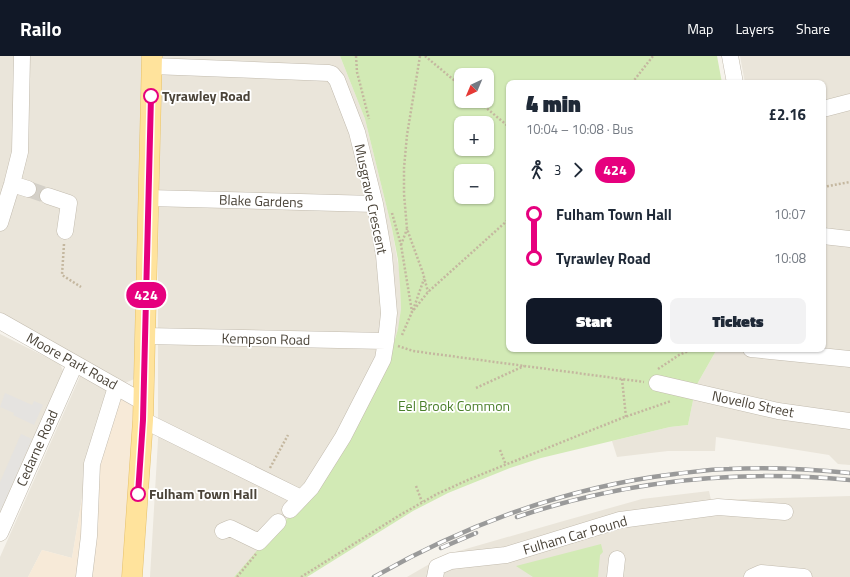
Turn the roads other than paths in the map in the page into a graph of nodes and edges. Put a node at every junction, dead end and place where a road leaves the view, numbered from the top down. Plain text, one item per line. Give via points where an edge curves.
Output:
1 (22, 56) edge
2 (730, 56) edge
3 (152, 61) edge
4 (734, 80) edge
5 (850, 102) edge
6 (826, 107) edge
7 (12, 184) junction
8 (28, 189) tunnel mouth
9 (48, 196) tunnel mouth
10 (148, 198) junction
11 (375, 204) junction
12 (0, 223) edge
13 (65, 231) road end
14 (826, 236) edge
15 (850, 239) edge
16 (0, 321) edge
17 (146, 336) junction
18 (392, 344) junction
19 (781, 352) edge
20 (850, 359) edge
21 (75, 364) junction
22 (650, 378) road end
23 (116, 387) junction
24 (143, 411) junction
25 (850, 421) edge
26 (301, 498) junction
27 (290, 510) dead end
28 (785, 512) dead end
29 (278, 522) dead end
30 (223, 531) dead end
31 (0, 533) edge
32 (617, 559) dead end
33 (436, 572) edge
34 (84, 577) edge
35 (132, 577) edge
36 (615, 577) edge
37 (752, 577) edge
38 (804, 577) edge

1 - 7 street via 20,152
2 - 4 street
3 - 10 main road
3 - 11 street, Musgrave Crescent via 332,74 337,80 357,132
5 - 6 street
7 - 8 street
7 - 12 street
9 - 13 street via 69,203
10 - 11 street, Blake Gardens
10 - 17 main road
11 - 18 street, Musgrave Crescent via 385,262
14 - 15 street
16 - 21 street, Moore Park Road
17 - 18 street, Kempson Road
17 - 24 main road
18 - 26 street, Musgrave Crescent via 343,437 311,488
19 - 20 street
21 - 23 street, Moore Park Road
21 - 31 street, Cedarne Road
22 - 25 street, Novello Street via 680,382 695,392 778,411
23 - 24 street, Moore Park Road
23 - 34 street via 92,464
24 - 26 street, Moore Park Road
24 - 35 main road
26 - 27 street, Musgrave Crescent
28 - 33 street, Fulham Car Pound via 718,507 620,520 506,554 451,560
29 - 30 street via 259,542 230,528
32 - 36 street
37 - 38 street via 761,573

